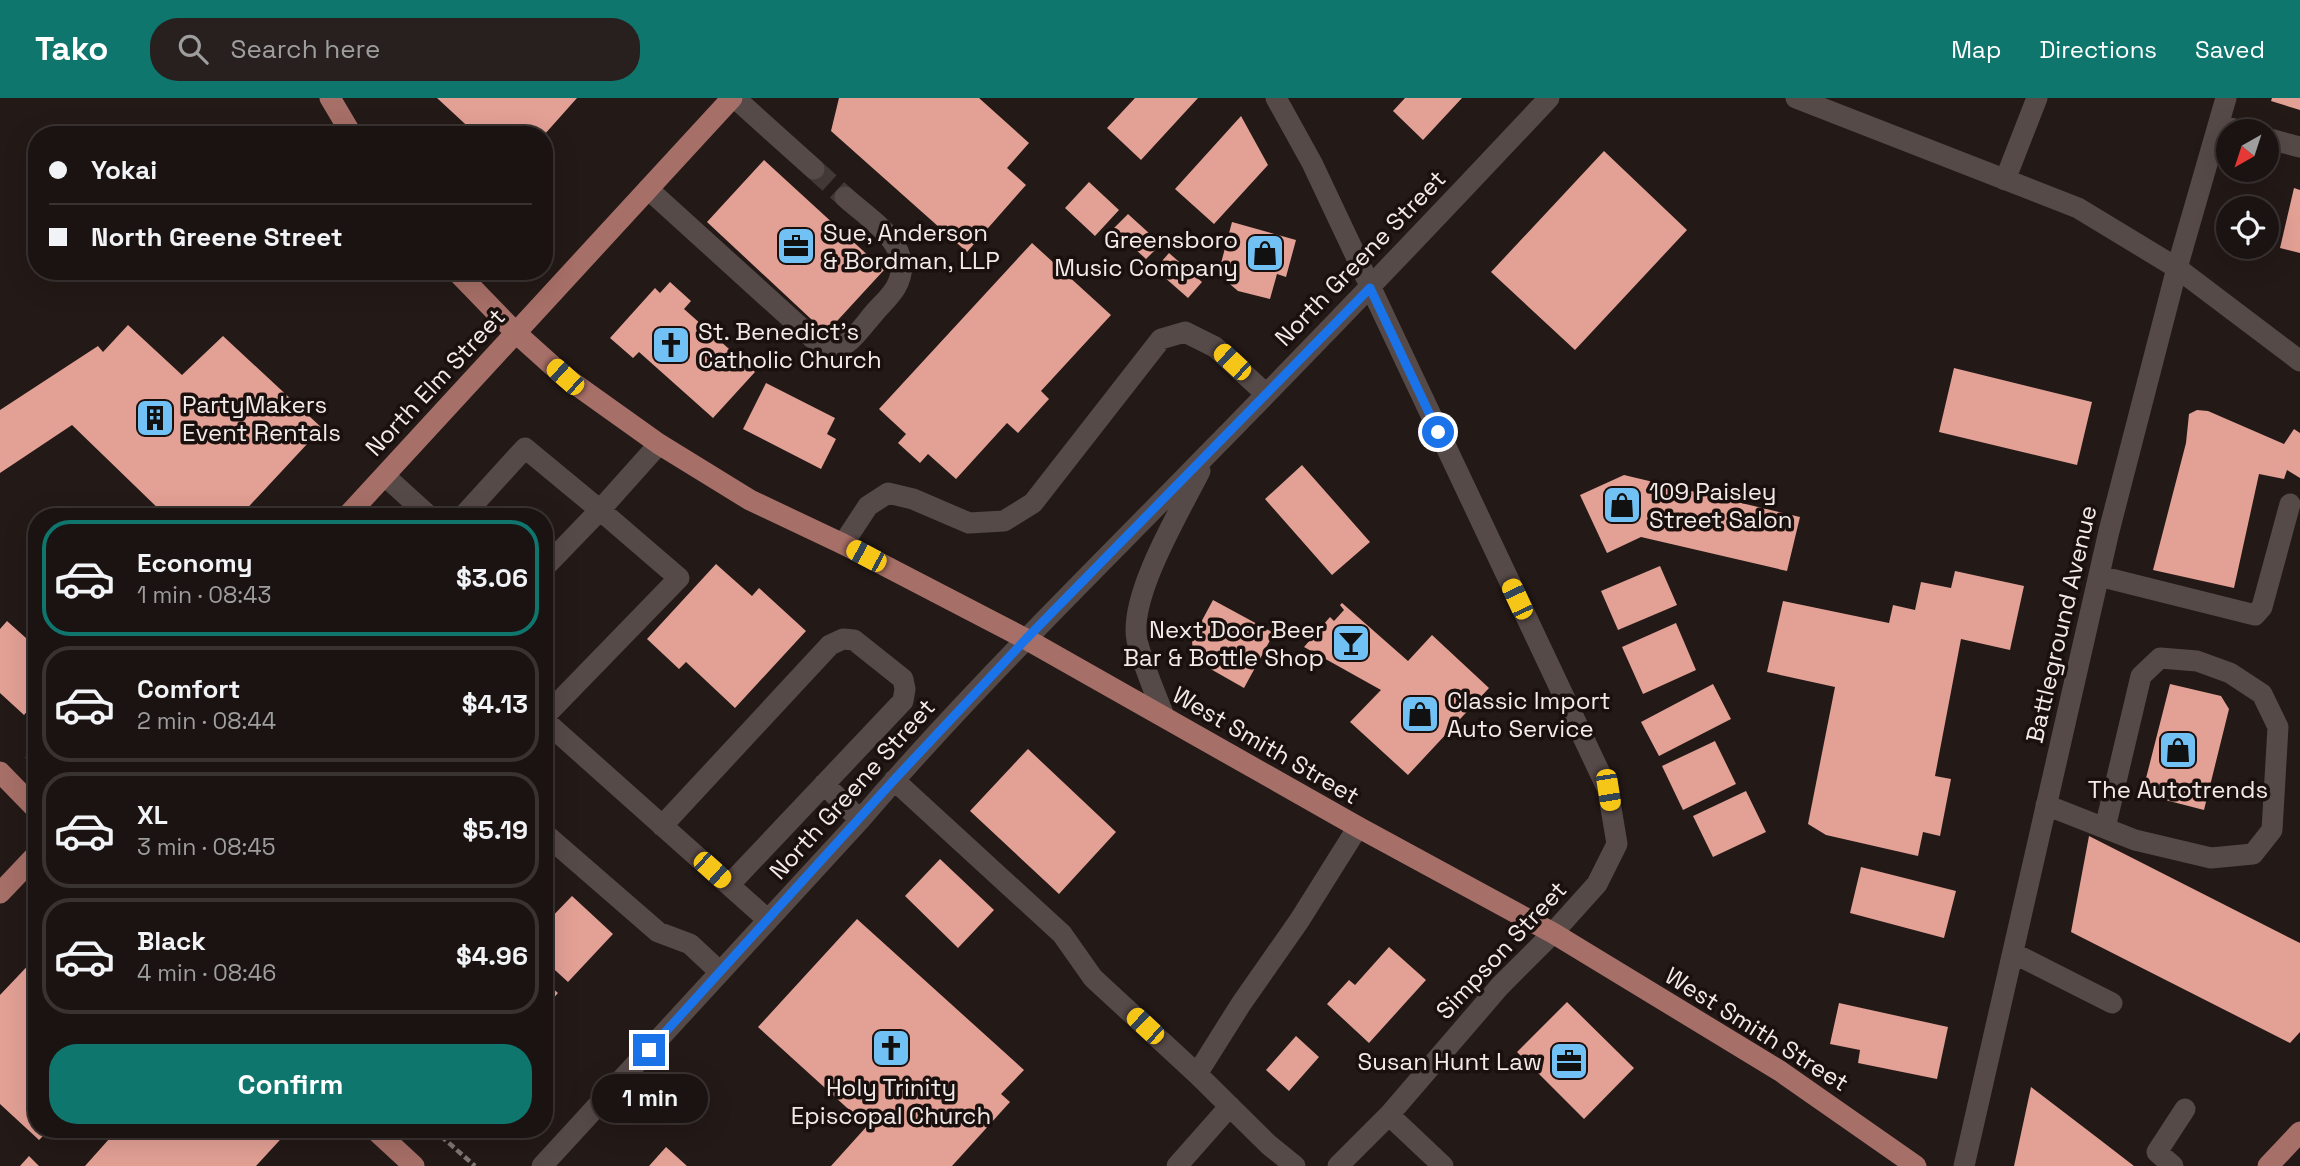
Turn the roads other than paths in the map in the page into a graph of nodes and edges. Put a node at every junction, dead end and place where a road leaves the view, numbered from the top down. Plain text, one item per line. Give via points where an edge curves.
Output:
1 (330, 98) edge
2 (734, 98) edge
3 (1276, 98) edge
4 (1549, 98) edge
5 (1796, 98) edge
6 (2037, 98) edge
7 (2226, 98) edge
8 (2220, 119) edge
9 (347, 126) edge
10 (2216, 132) edge
11 (2279, 141) edge
12 (2300, 146) edge
13 (814, 169) tunnel mouth
14 (2005, 180) junction
15 (648, 189) junction
16 (845, 197) tunnel mouth
17 (2177, 268) junction
18 (465, 280) edge
19 (1370, 288) junction
20 (516, 333) junction
21 (2300, 361) edge
22 (1266, 394) junction
23 (659, 444) junction
24 (1208, 454) junction
25 (384, 476) junction
26 (2290, 504) dead end
27 (354, 508) edge
28 (420, 508) edge
29 (470, 508) edge
30 (600, 510) junction
31 (843, 544) junction
32 (553, 559) edge
33 (2099, 576) junction
34 (1026, 639) junction
35 (553, 710) edge
36 (1164, 716) junction
37 (553, 727) edge
38 (0, 772) edge
39 (894, 780) junction
40 (824, 784) junction
41 (28, 801) edge
42 (2046, 805) junction
43 (860, 820) junction
44 (663, 826) junction
45 (1358, 827) junction
46 (2105, 828) junction
47 (553, 841) edge
48 (28, 863) edge
49 (729, 885) junction
50 (0, 893) edge
51 (768, 920) junction
52 (1553, 933) junction
53 (2012, 953) junction
54 (720, 972) junction
55 (2112, 1003) dead end
56 (1197, 1074) junction
57 (1230, 1106) junction
58 (2185, 1109) dead end
59 (1389, 1115) junction
60 (2300, 1132) edge
61 (384, 1138) edge
62 (414, 1166) edge
63 (542, 1166) edge
64 (1177, 1166) edge
65 (1295, 1166) edge
66 (1338, 1166) edge
67 (1443, 1166) edge
68 (1916, 1166) edge
69 (1964, 1166) edge
70 (2173, 1166) edge
71 (2268, 1166) edge

1 - 9 main road
2 - 13 street
2 - 15 main road, North Elm Street
3 - 19 street, Simpson Street
4 - 19 street, North Greene Street
5 - 14 street
6 - 14 street
7 - 8 street, Battleground Avenue
10 - 17 street, Battleground Avenue
11 - 12 street
14 - 17 street via 2078,208
15 - 16 street via 832,351 845,347 896,288 902,273 896,243
15 - 20 main road, North Elm Street
17 - 21 street
17 - 33 street, Battleground Avenue
18 - 20 main road, West Smith Street
19 - 22 street, North Greene Street
19 - 52 street, Simpson Street via 1608,790 1617,844 1597,884
20 - 23 main road, West Smith Street via 565,377
20 - 25 main road, North Elm Street
22 - 24 street, North Greene Street
22 - 31 street via 1216,347 1185,332 1161,339 1033,503 1004,521 969,523 888,493 868,506
23 - 30 street
23 - 31 main road, West Smith Street via 750,499
24 - 34 street, North Greene Street
24 - 36 street, North Greene Street via 1148,576 1138,607 1137,638
25 - 27 main road, North Elm Street
25 - 28 street
26 - 33 street via 2262,607 2255,615
29 - 30 street via 524,448
30 - 32 street
30 - 35 street via 679,578
31 - 34 main road, West Smith Street
33 - 42 street, Battleground Avenue
34 - 36 main road, West Smith Street
34 - 39 street, North Greene Street
36 - 45 main road, West Smith Street
37 - 44 street
38 - 41 main road
39 - 43 street, North Greene Street
39 - 56 street via 1062,934 1093,978
40 - 43 street
40 - 44 street via 903,701 903,679 854,640 830,645
40 - 49 street
42 - 46 street
42 - 53 street, Battleground Avenue
43 - 51 street, North Greene Street
44 - 49 street
45 - 52 main road, West Smith Street
45 - 56 street
46 - 46 street via 2211,858 2252,854 2273,830 2278,727 2262,694 2230,673 2197,661 2160,658 2141,676
47 - 54 street via 658,932 690,944
48 - 50 main road
49 - 51 street
51 - 54 street, North Greene Street
52 - 59 street, Simpson Street via 1500,986
52 - 68 main road, West Smith Street via 1780,1070
53 - 55 street
53 - 69 street, Battleground Avenue
54 - 63 street, North Greene Street
56 - 57 street
57 - 64 street
57 - 65 street
58 - 70 street via 2157,1152
59 - 66 street, Simpson Street
59 - 67 street
60 - 71 main road
61 - 62 main road

